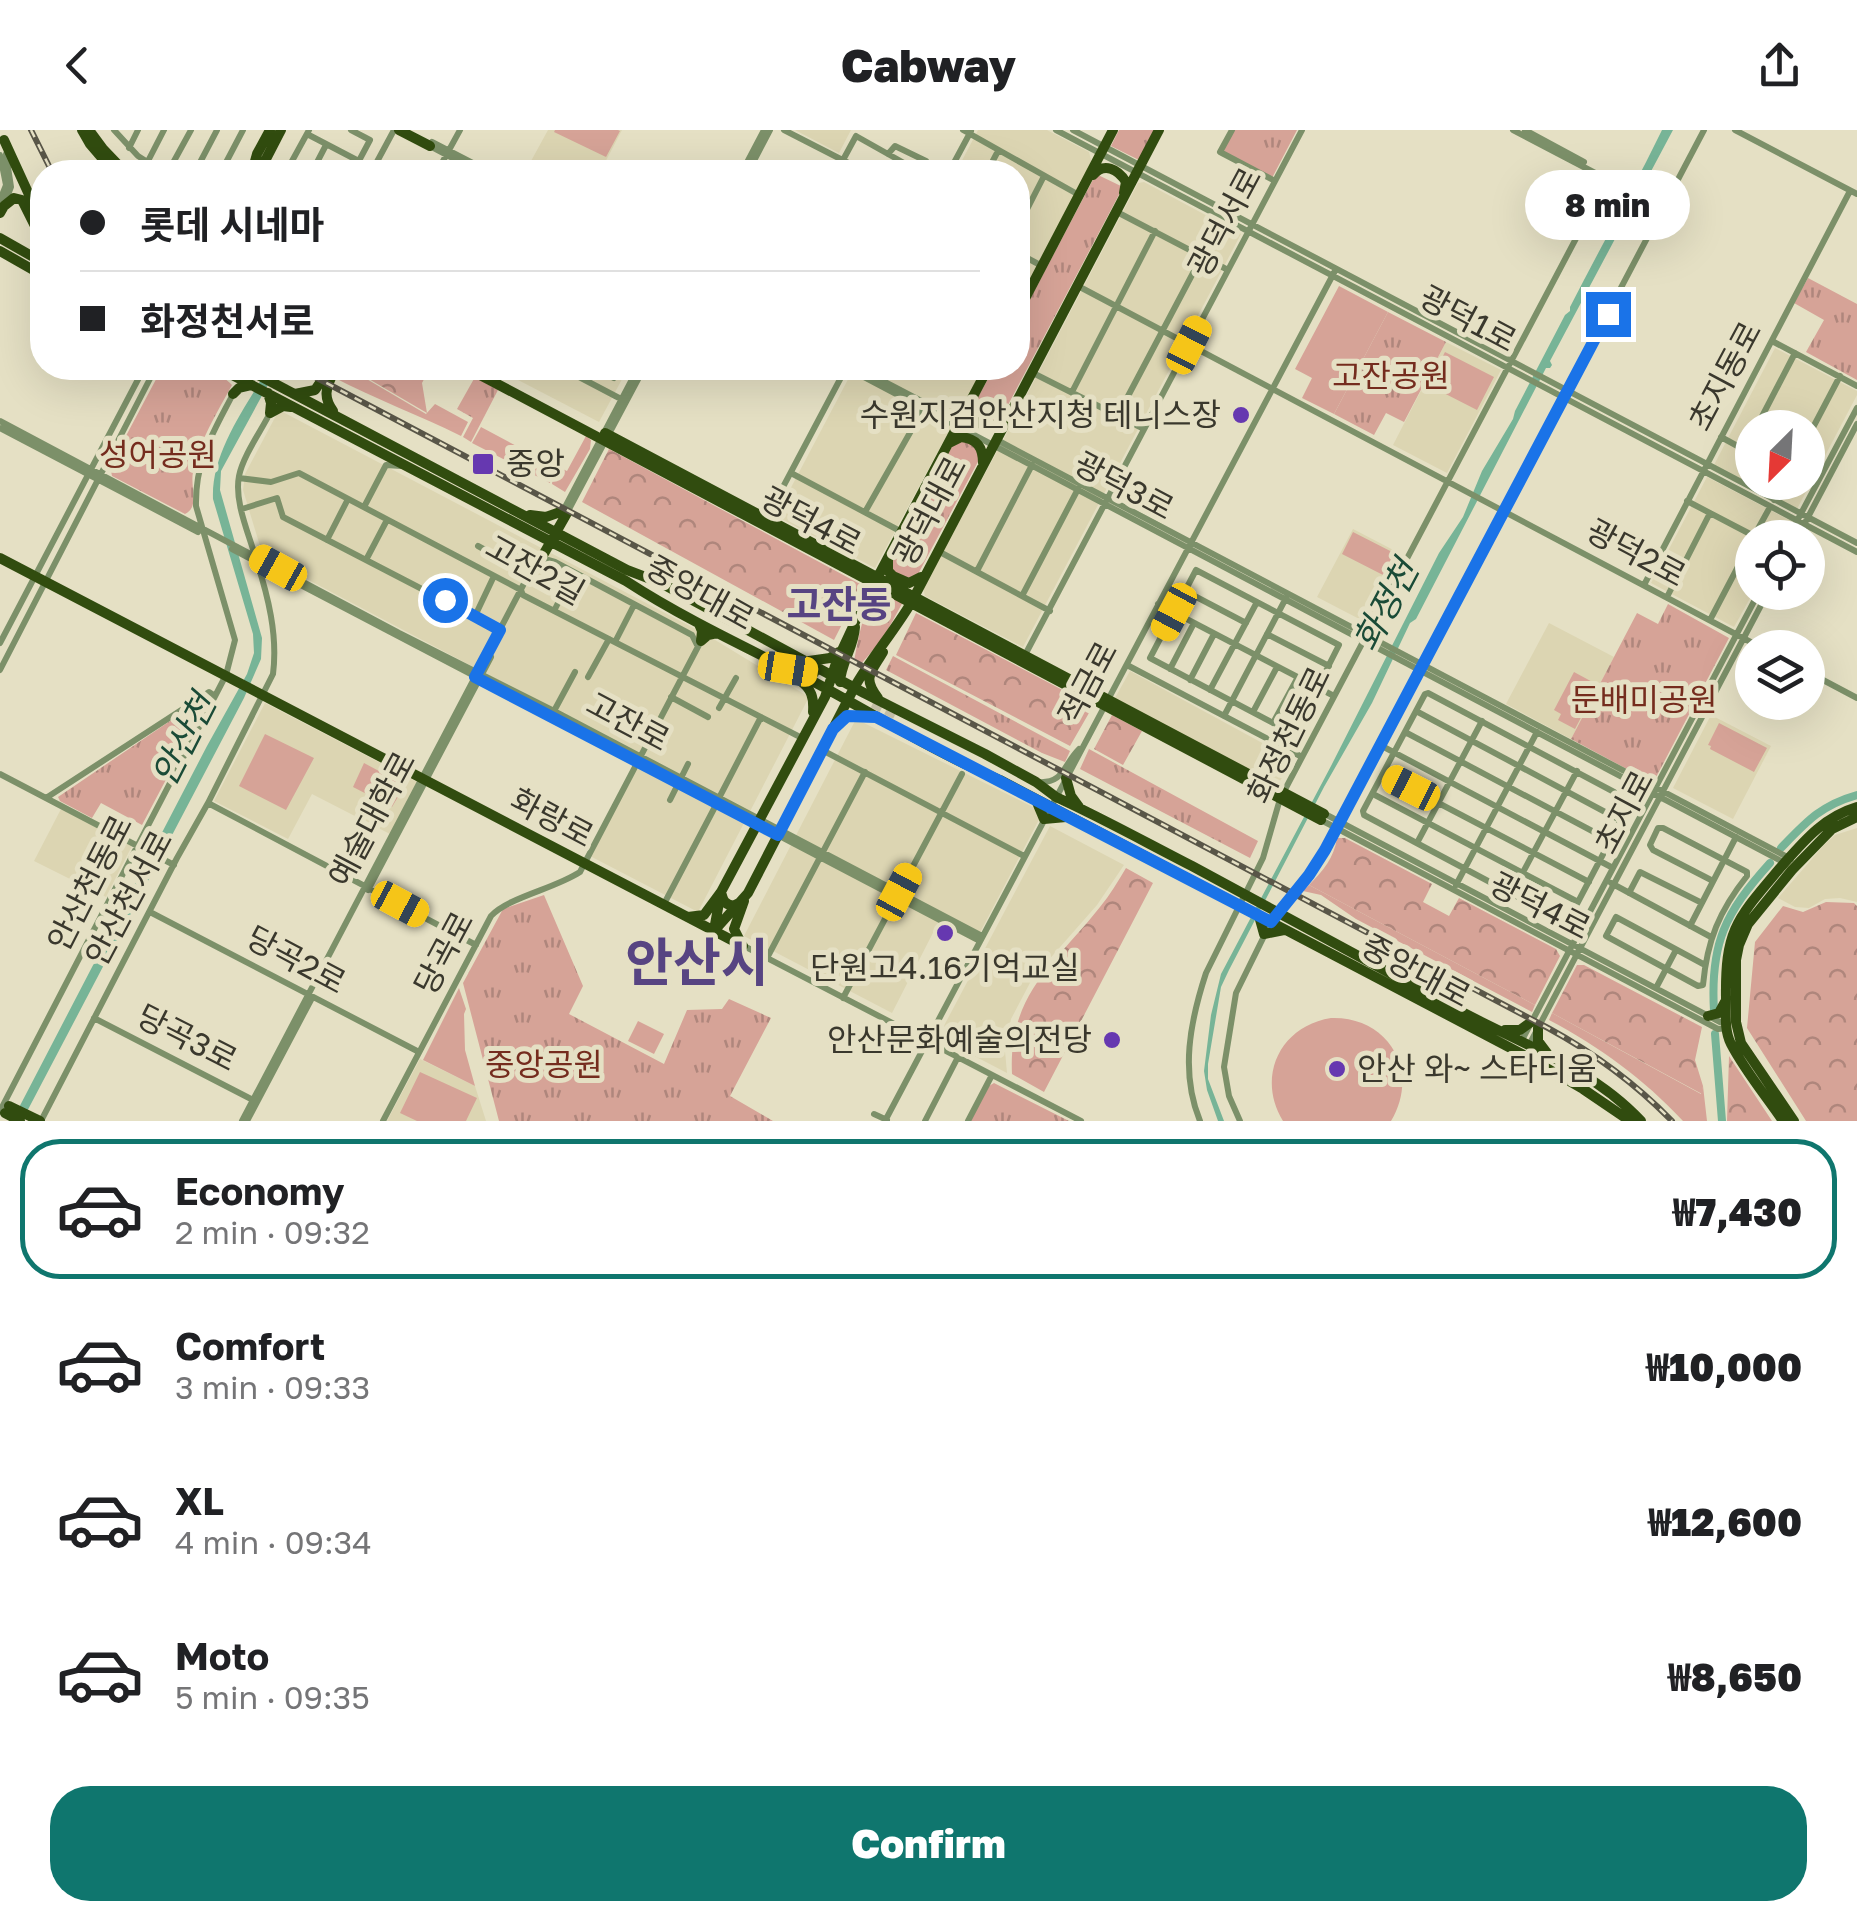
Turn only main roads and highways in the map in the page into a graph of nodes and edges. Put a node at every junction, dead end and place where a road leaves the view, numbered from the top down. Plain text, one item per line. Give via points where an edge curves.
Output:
1 (82, 130) edge
2 (89, 130) edge
3 (270, 130) edge
4 (282, 130) edge
5 (397, 130) edge
6 (410, 130) edge
7 (1114, 130) edge
8 (1159, 130) edge
9 (4, 133) edge
10 (104, 160) edge
11 (114, 160) edge
12 (257, 160) edge
13 (265, 160) edge
14 (1082, 190) junction
15 (30, 205) edge
16 (1, 206) edge
17 (30, 207) edge
18 (1119, 208) junction
19 (0, 238) edge
20 (30, 251) edge
21 (24, 252) junction
22 (0, 253) edge
23 (30, 255) edge
24 (30, 269) edge
25 (1030, 289) edge
26 (1030, 378) edge
27 (230, 380) edge
28 (248, 380) edge
29 (251, 380) edge
30 (323, 380) edge
31 (330, 380) edge
32 (490, 380) edge
33 (501, 380) edge
34 (982, 380) edge
35 (1029, 380) edge
36 (271, 392) junction
37 (295, 394) junction
38 (971, 400) junction
39 (294, 407) junction
40 (337, 416) junction
41 (1006, 420) junction
42 (605, 437) junction
43 (947, 444) junction
44 (983, 464) junction
45 (565, 512) junction
46 (520, 520) junction
47 (547, 545) junction
48 (582, 545) junction
49 (570, 552) junction
50 (889, 554) junction
51 (0, 558) edge
52 (924, 575) junction
53 (627, 576) junction
54 (876, 580) junction
55 (912, 600) junction
56 (856, 620) junction
57 (698, 623) junction
58 (894, 632) junction
59 (718, 633) junction
60 (854, 640) junction
61 (843, 647) junction
62 (774, 654) tunnel mouth
63 (871, 659) junction
64 (809, 662) junction
65 (788, 669) junction
66 (836, 677) junction
67 (854, 688) junction
68 (828, 690) junction
69 (878, 699) junction
70 (848, 701) junction
71 (1107, 703) junction
72 (873, 715) junction
73 (896, 715) junction
74 (813, 716) junction
75 (833, 729) junction
76 (1066, 778) road end
77 (1000, 780) junction
78 (1044, 790) junction
79 (1035, 799) junction
80 (1053, 802) junction
81 (1857, 806) edge
82 (1080, 808) junction
83 (1069, 817) junction
84 (1322, 817) road end
85 (1857, 818) edge
86 (746, 844) junction
87 (767, 855) junction
88 (1791, 864) junction
89 (721, 892) junction
90 (744, 898) junction
91 (1245, 902) junction
92 (688, 918) junction
93 (714, 931) junction
94 (1726, 1002) junction
95 (1708, 1016) road end
96 (1487, 1025) junction
97 (1731, 1025) junction
98 (1522, 1048) junction
99 (1550, 1058) junction
100 (1593, 1094) junction
101 (4, 1107) edge
102 (38, 1120) edge
103 (20, 1121) edge
104 (1620, 1121) edge
105 (1630, 1121) edge
106 (1641, 1121) edge
107 (1783, 1121) edge
108 (1794, 1121) edge

1 - 10 main road
2 - 11 main road
3 - 12 main road
4 - 13 main road
5 - 6 main road via 431,144
7 - 14 main road
8 - 18 main road, 광덕대로
9 - 15 main road
14 - 18 main road via 1100,168 1110,168 1126,182
14 - 25 main road
16 - 17 main road via 18,198
18 - 26 main road, 광덕대로
19 - 21 main road
20 - 21 main road
21 - 23 main road
22 - 24 main road
27 - 28 main road via 234,394
29 - 36 main road, 중앙대로
30 - 37 main road via 315,390
31 - 40 main road via 326,398
32 - 42 main road, 광덕4로
33 - 42 main road, 광덕4로
34 - 38 main road, 광덕대로
35 - 41 main road, 광덕대로
36 - 37 main road, 중앙대로
36 - 39 main road, 중앙대로
36 - 39 main road via 270,412
37 - 40 main road, 중앙대로
38 - 41 main road via 974,420 993,428
38 - 43 main road, 광덕대로
39 - 46 main road, 중앙대로
40 - 46 main road, 중앙대로
41 - 44 main road, 광덕대로
42 - 54 main road, 광덕4로
43 - 44 main road via 961,437 978,444
43 - 50 main road, 광덕대로
44 - 52 main road, 광덕대로
45 - 46 main road
45 - 47 main road
45 - 48 main road
46 - 47 main road, 중앙대로
46 - 47 main road
47 - 48 main road, 중앙대로
47 - 49 main road, 중앙대로
47 - 49 main road via 552,552
48 - 53 main road, 중앙대로
49 - 53 main road, 중앙대로
50 - 52 main road via 893,576 909,583
50 - 54 main road, 광덕대로
51 - 92 main road, 화랑로
52 - 55 main road, 광덕대로
53 - 57 main road, 중앙대로 via 657,602
53 - 62 main road
53 - 64 main road, 중앙대로 via 661,582
54 - 55 main road, 광덕4로
54 - 56 main road, 광덕대로
55 - 58 main road, 광덕대로
55 - 71 main road, 광덕4로
55 - 71 main road, 광덕4로
56 - 60 main road
56 - 61 main road, 광덕대로
57 - 59 main road, 중앙대로
57 - 59 main road via 699,644
58 - 63 main road, 광덕대로
58 - 69 main road via 869,679
59 - 65 main road, 중앙대로
60 - 63 main road via 854,666
60 - 66 main road
61 - 64 main road
61 - 66 main road, 광덕대로
63 - 67 main road, 광덕대로
64 - 65 main road via 815,672
64 - 66 main road, 중앙대로
65 - 68 main road, 중앙대로
65 - 74 main road via 812,693
66 - 67 main road, 중앙대로
66 - 68 main road, 광덕대로
66 - 70 main road
67 - 69 main road, 중앙대로
67 - 70 main road, 광덕대로
68 - 70 main road, 중앙대로
68 - 74 main road, 광덕대로
69 - 73 main road, 중앙대로
70 - 72 main road, 중앙대로
70 - 75 main road, 광덕대로
71 - 84 main road, 광덕4로
72 - 73 main road via 871,705 882,703
72 - 75 main road via 847,716
72 - 77 main road, 중앙대로
73 - 77 main road
73 - 78 main road
73 - 78 main road, 중앙대로
74 - 75 main road via 829,712
74 - 86 main road, 광덕대로
75 - 87 main road, 광덕대로
76 - 82 main road
77 - 79 main road, 중앙대로
78 - 80 main road, 중앙대로
79 - 80 main road, 중앙대로
79 - 83 main road via 1044,819
80 - 82 main road, 중앙대로
80 - 83 main road, 중앙대로
81 - 88 main road via 1810,834
82 - 91 main road, 중앙대로
83 - 91 main road, 중앙대로
85 - 88 main road via 1832,829
86 - 87 main road via 760,841
86 - 89 main road, 광덕대로
87 - 90 main road, 광덕대로
88 - 94 main road via 1735,927 1726,957
88 - 97 main road via 1739,944
89 - 90 main road via 727,905
89 - 92 main road via 704,915
89 - 93 main road, 광덕대로
90 - 93 main road, 광덕대로
90 - 93 main road, 화랑로 via 734,930 742,946
91 - 96 main road, 중앙대로 via 1274,909
91 - 98 main road, 중앙대로 via 1264,922
92 - 93 main road, 화랑로
94 - 95 main road
94 - 97 main road
96 - 98 main road, 중앙대로
96 - 99 main road via 1513,1031 1535,1025
97 - 107 main road via 1732,1044
97 - 108 main road
98 - 99 main road, 중앙대로
98 - 100 main road, 중앙대로
99 - 106 main road, 중앙대로 via 1616,1096
100 - 104 main road
100 - 105 main road, 중앙대로
101 - 102 main road
101 - 103 main road

